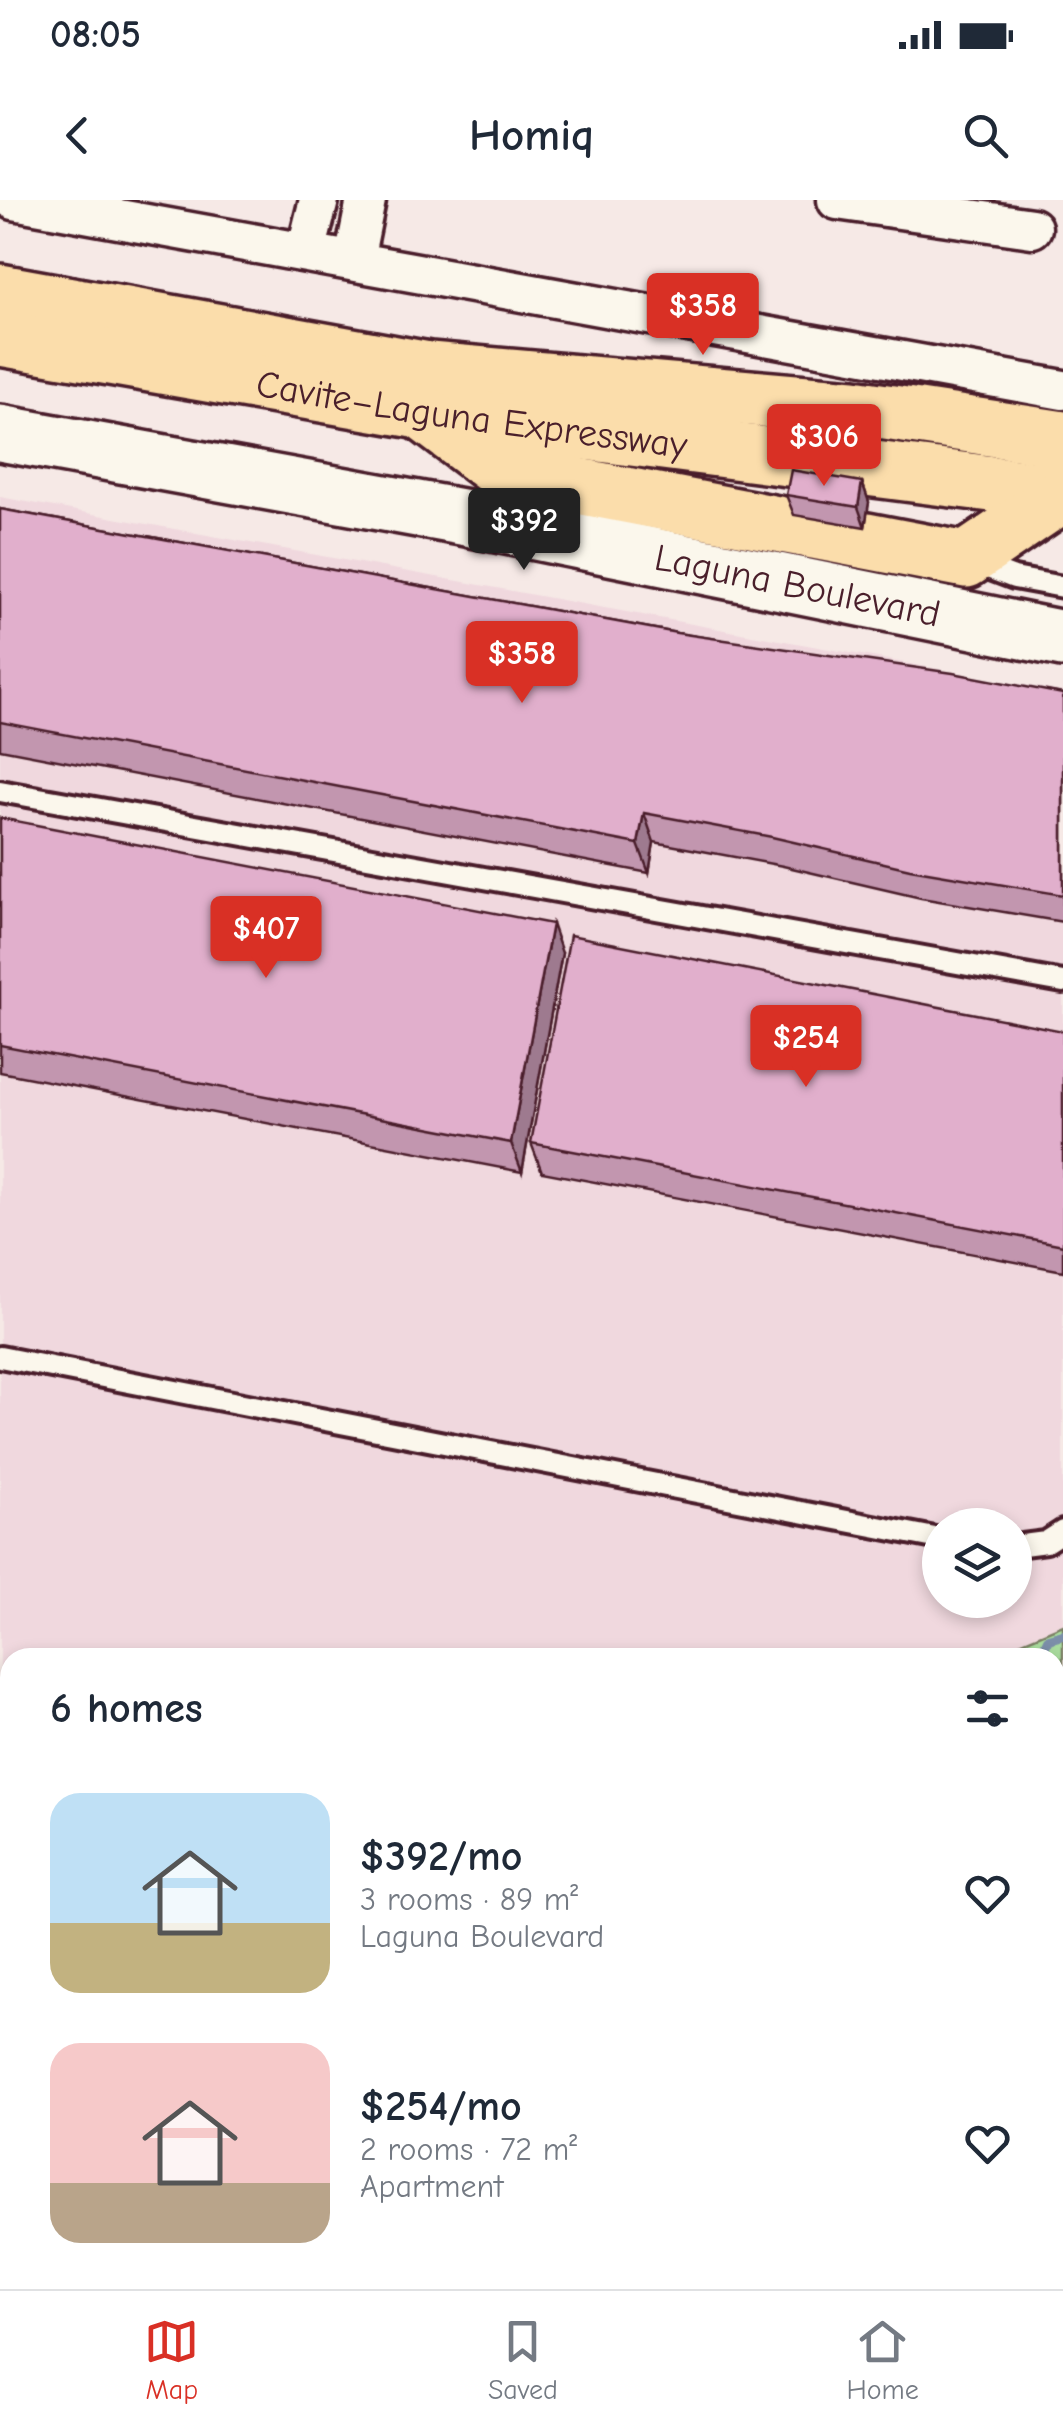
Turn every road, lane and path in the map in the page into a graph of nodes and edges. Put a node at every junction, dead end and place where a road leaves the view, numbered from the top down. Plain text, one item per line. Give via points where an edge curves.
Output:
1 (14, 200) edge
2 (319, 200) edge
3 (366, 200) edge
4 (837, 200) edge
5 (1032, 228) dead end
6 (306, 252) junction
7 (354, 260) junction
8 (0, 292) edge
9 (0, 338) edge
10 (1063, 390) edge
11 (420, 410) junction
12 (0, 433) edge
13 (1063, 439) edge
14 (1063, 494) edge
15 (966, 560) junction
16 (1063, 587) edge
17 (1063, 639) edge
18 (0, 792) edge
19 (1063, 982) edge
20 (0, 1358) edge
21 (1063, 1531) edge
22 (922, 1536) edge
23 (1032, 1544) edge

1 - 6 street
2 - 6 street
3 - 7 street
4 - 5 street
6 - 7 street
7 - 10 street
8 - 13 highway, Cavite–Laguna Expressway via 429,370 853,407
9 - 11 highway, Cavite–Laguna Expressway
11 - 14 highway, Cavite–Laguna Expressway
11 - 15 highway via 500,472
12 - 17 main road, Laguna Boulevard via 466,518
14 - 15 highway
15 - 16 lane
18 - 19 lane
20 - 22 lane
21 - 23 lane

